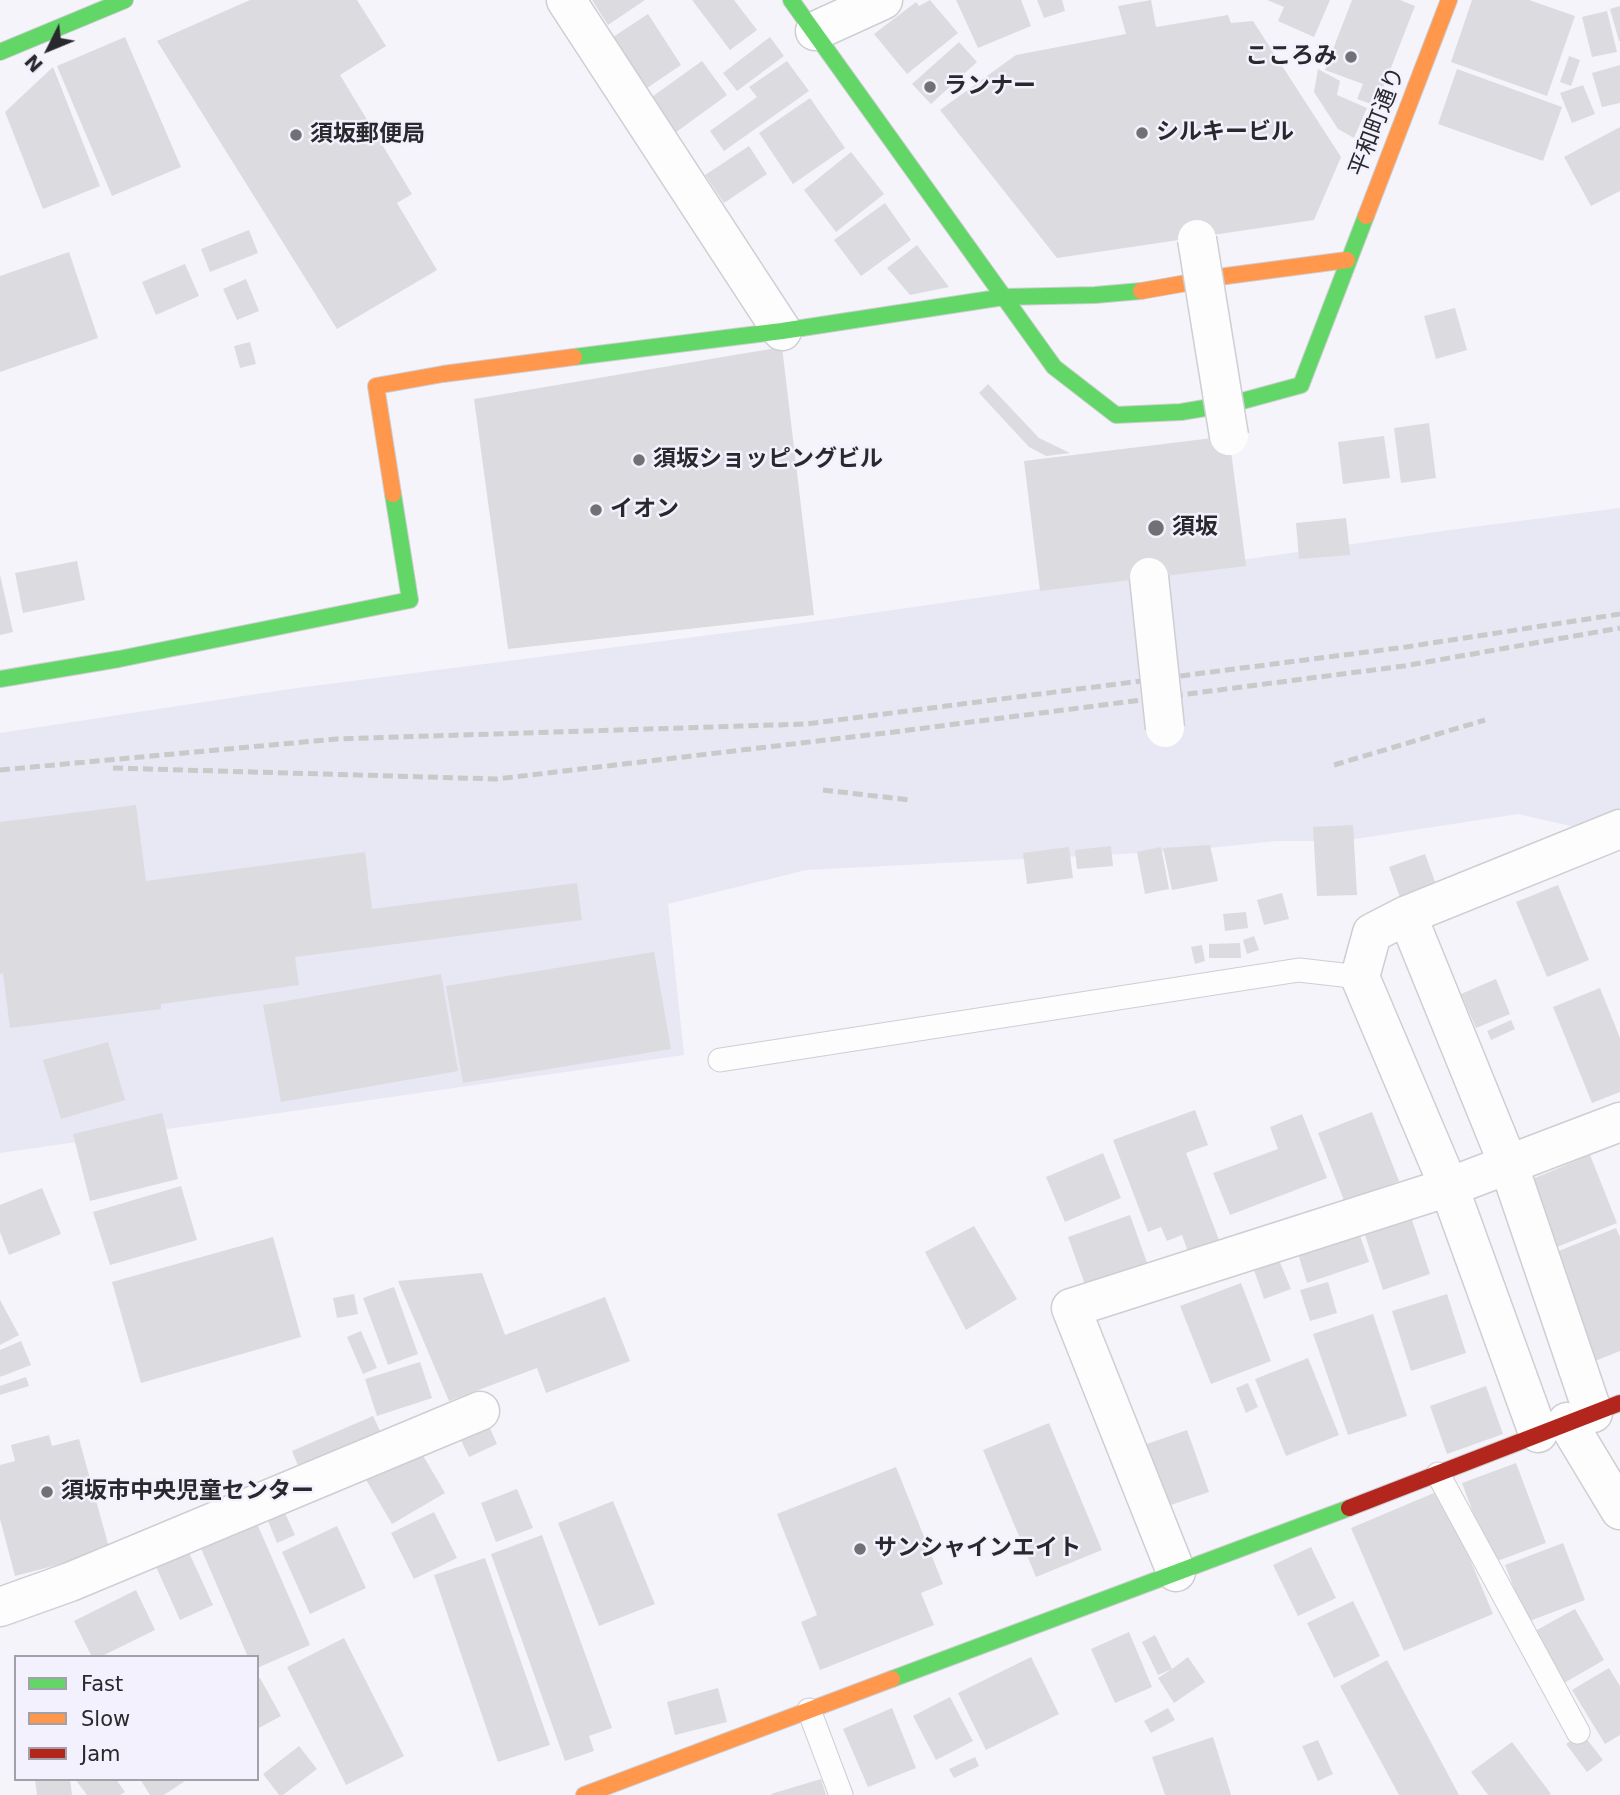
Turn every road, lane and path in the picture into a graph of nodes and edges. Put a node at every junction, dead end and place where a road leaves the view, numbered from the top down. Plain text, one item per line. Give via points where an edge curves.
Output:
1 (125, 0) edge
2 (566, 0) edge
3 (791, 0) edge
4 (883, 0) edge
5 (1449, 0) edge
6 (815, 32) junction
7 (0, 52) edge
8 (1197, 239) dead end
9 (1347, 260) junction
10 (1004, 297) junction
11 (782, 331) junction
12 (1229, 436) dead end
13 (1149, 578) dead end
14 (0, 679) edge
15 (1165, 728) dead end
16 (1620, 829) edge
17 (1407, 915) junction
18 (1360, 977) junction
19 (719, 1060) dead end
20 (1620, 1122) edge
21 (1509, 1166) junction
22 (1449, 1188) junction
23 (480, 1411) dead end
24 (1580, 1418) edge
25 (1438, 1474) junction
26 (1620, 1510) edge
27 (1176, 1572) junction
28 (0, 1606) edge
29 (810, 1710) junction
30 (1578, 1732) dead end
31 (583, 1795) edge
32 (841, 1795) edge

1 - 7 street
2 - 11 street
3 - 6 street
4 - 6 street
5 - 9 street, 平和町通り
6 - 10 street
8 - 12 street, bridge
9 - 10 street via 1157,289
9 - 10 street, 平和町通り via 1301,385 1181,412 1116,415 1054,367
10 - 11 street
11 - 14 street via 376,386 410,600
13 - 15 street, bridge
16 - 17 street
17 - 18 street via 1372,933
17 - 21 street
18 - 19 lane via 1299,970
18 - 22 street
20 - 21 street
21 - 22 street
21 - 24 street
22 - 24 street
22 - 27 street via 1071,1308
23 - 28 street via 70,1582
24 - 25 street
24 - 26 street
25 - 27 street
25 - 30 lane
27 - 29 street
29 - 31 street
29 - 32 lane

